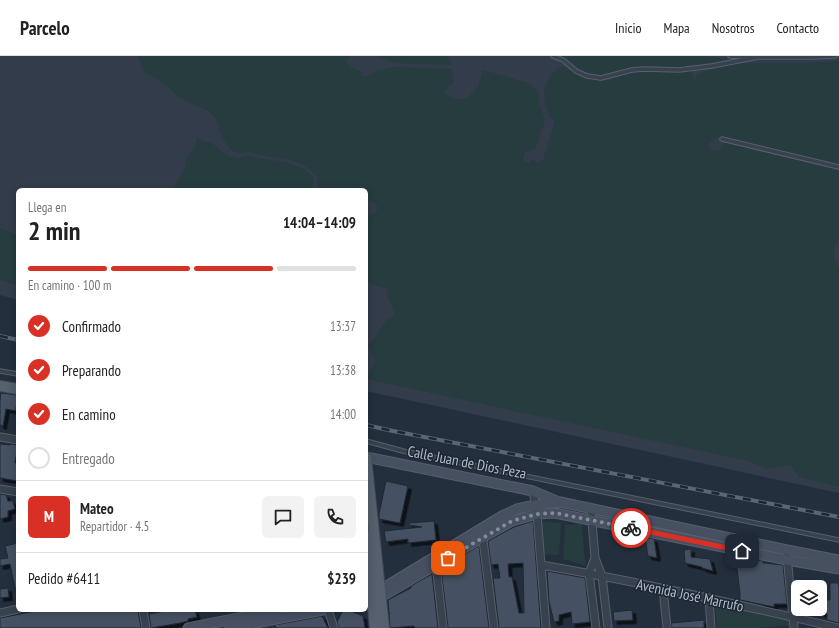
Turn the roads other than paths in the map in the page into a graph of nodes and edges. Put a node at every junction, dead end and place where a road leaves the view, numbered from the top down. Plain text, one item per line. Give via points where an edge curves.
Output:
1 (553, 56) edge
2 (730, 56) edge
3 (835, 56) edge
4 (758, 57) junction
5 (722, 139) dead end
6 (839, 167) edge
7 (0, 371) edge
8 (16, 374) edge
9 (0, 386) edge
10 (16, 389) edge
11 (0, 437) edge
12 (16, 440) edge
13 (368, 441) edge
14 (368, 457) edge
15 (0, 489) edge
16 (533, 491) junction
17 (368, 492) edge
18 (16, 493) edge
19 (560, 502) junction
20 (369, 509) edge
21 (536, 509) junction
22 (591, 509) junction
23 (592, 520) junction
24 (482, 532) junction
25 (839, 540) edge
26 (787, 550) junction
27 (595, 558) junction
28 (787, 560) junction
29 (839, 560) edge
30 (368, 565) edge
31 (436, 565) junction
32 (541, 565) junction
33 (839, 569) edge
34 (590, 573) junction
35 (602, 576) junction
36 (663, 589) junction
37 (373, 596) edge
38 (709, 598) junction
39 (16, 609) edge
40 (0, 612) edge
41 (143, 612) edge
42 (270, 612) edge
43 (313, 612) edge
44 (329, 612) edge
45 (793, 617) junction
46 (146, 628) edge
47 (188, 628) edge
48 (230, 628) edge
49 (334, 628) edge
50 (375, 628) edge
51 (384, 628) edge
52 (443, 628) edge
53 (494, 628) edge
54 (546, 628) edge
55 (596, 628) edge
56 (608, 628) edge
57 (667, 628) edge
58 (711, 628) edge
59 (794, 628) edge
60 (839, 628) edge

1 - 4 lane via 563,60 576,71 601,78 632,70 685,69
2 - 4 lane
3 - 4 lane
5 - 6 lane
7 - 8 lane
9 - 10 main road
11 - 12 street
13 - 25 lane via 411,453
14 - 16 main road, Calle Juan de Dios Peza
15 - 18 street
16 - 19 main road, Calle Juan de Dios Peza
16 - 21 street
17 - 20 main road
19 - 21 main road, Calle Juan de Dios Peza
19 - 22 main road, Calle Juan de Dios Peza
20 - 37 main road
21 - 23 main road
21 - 24 main road
21 - 32 street
22 - 23 street
22 - 26 main road, Calle Juan de Dios Peza
23 - 27 street
23 - 28 main road
24 - 31 main road
24 - 37 main road
24 - 53 street
26 - 28 street
26 - 29 main road, Calle Juan de Dios Peza
27 - 34 street
27 - 35 street
28 - 33 main road
28 - 45 street
30 - 37 main road
31 - 37 main road
31 - 52 street
32 - 34 street, Avenida José Marrufo
32 - 54 street
34 - 35 street, Avenida José Marrufo
34 - 55 street
35 - 36 street, Avenida José Marrufo
35 - 56 street
36 - 38 street, Avenida José Marrufo
36 - 57 street
37 - 50 main road
37 - 51 main road
38 - 45 street, Avenida José Marrufo
38 - 58 street
39 - 40 street
41 - 46 street
42 - 47 main road
43 - 48 main road
44 - 49 street
45 - 59 street
45 - 60 street, Avenida José Marrufo

